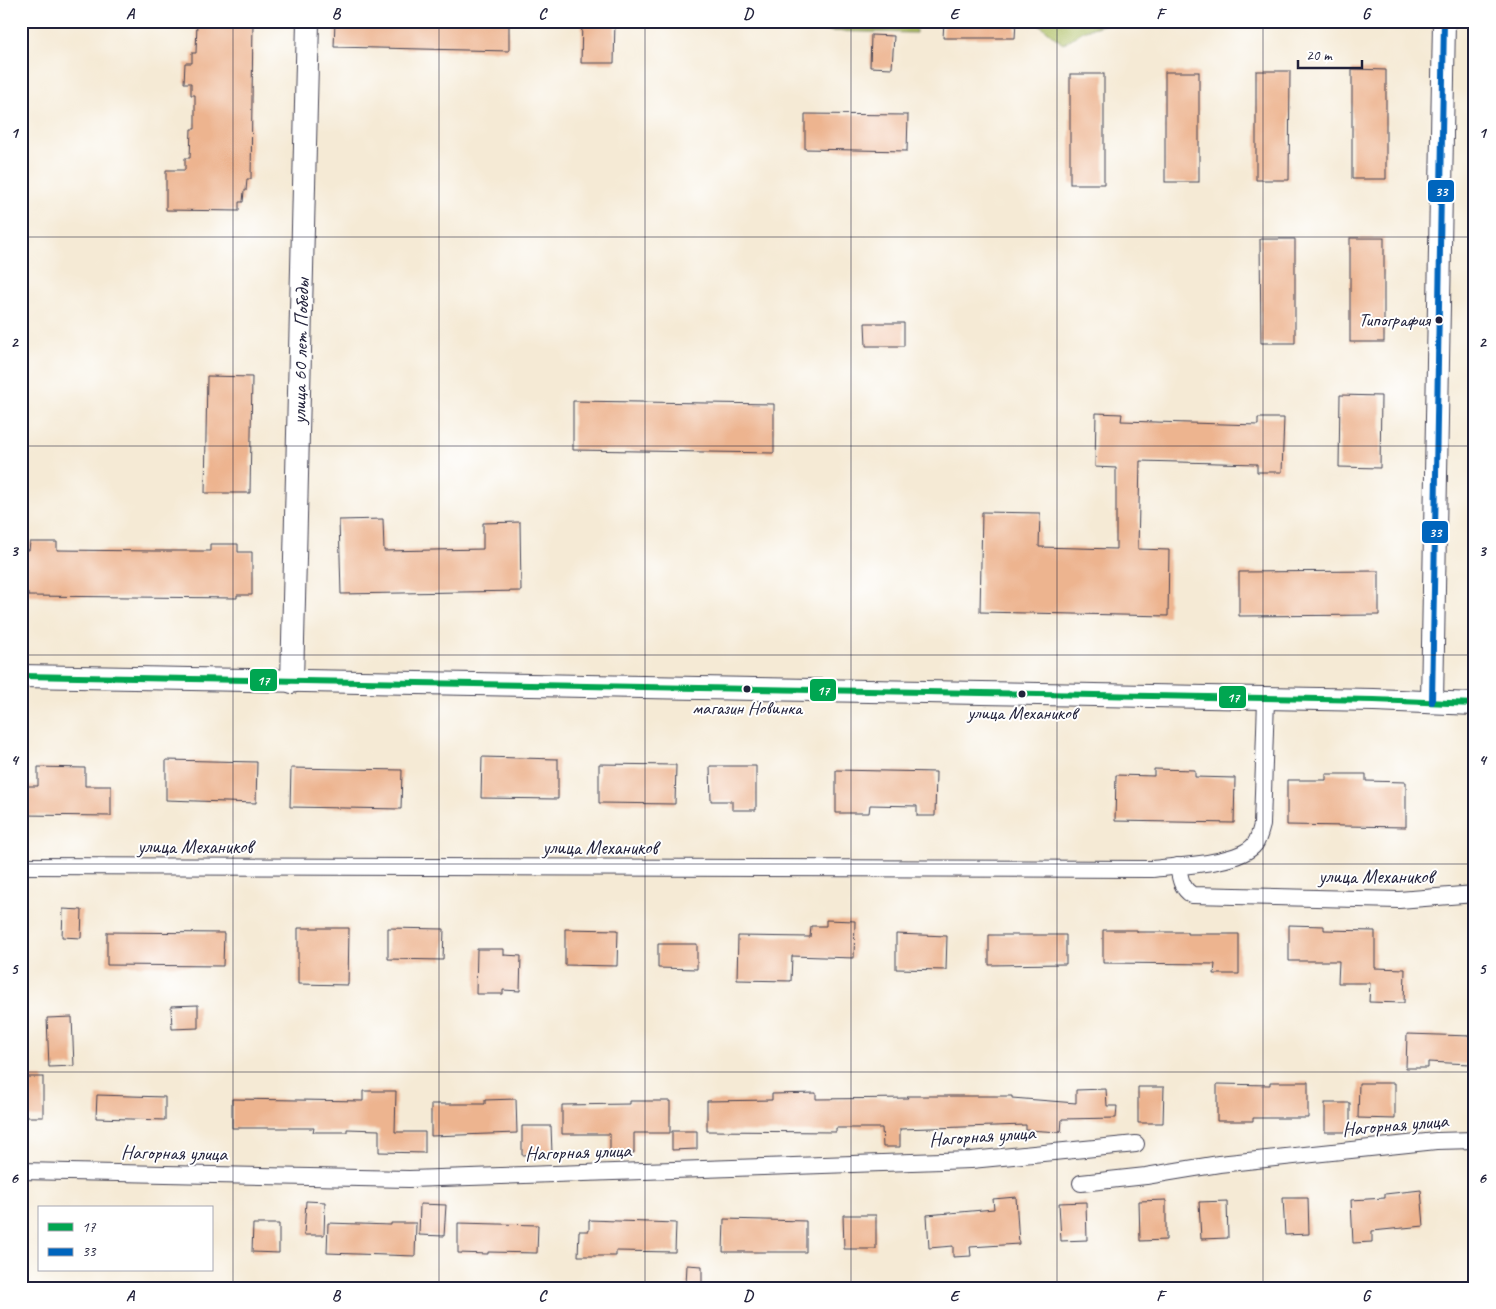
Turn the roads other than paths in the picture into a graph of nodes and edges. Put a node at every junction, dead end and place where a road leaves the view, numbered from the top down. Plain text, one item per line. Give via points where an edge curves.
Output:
1 (308, 21) edge
2 (1444, 21) edge
3 (21, 676) edge
4 (292, 682) junction
5 (1266, 699) junction
6 (1432, 702) junction
7 (1475, 704) edge
8 (21, 866) edge
9 (1178, 866) junction
10 (1475, 894) edge
11 (1475, 1140) edge
12 (1136, 1144) dead end
13 (21, 1171) edge
14 (1081, 1183) dead end

1 - 4 main road, улица 60 лет Победы
2 - 6 main road
3 - 4 main road
4 - 5 main road
5 - 6 main road
5 - 9 street, улица Механиков via 1259,836 1245,852 1215,862
6 - 7 main road
8 - 9 street, улица Механиков via 1152,869
9 - 10 street, улица Механиков via 1182,884 1192,895 1399,900
11 - 14 street, Нагорная улица via 1436,1141 1219,1164
12 - 13 street, Нагорная улица via 971,1160 409,1179

